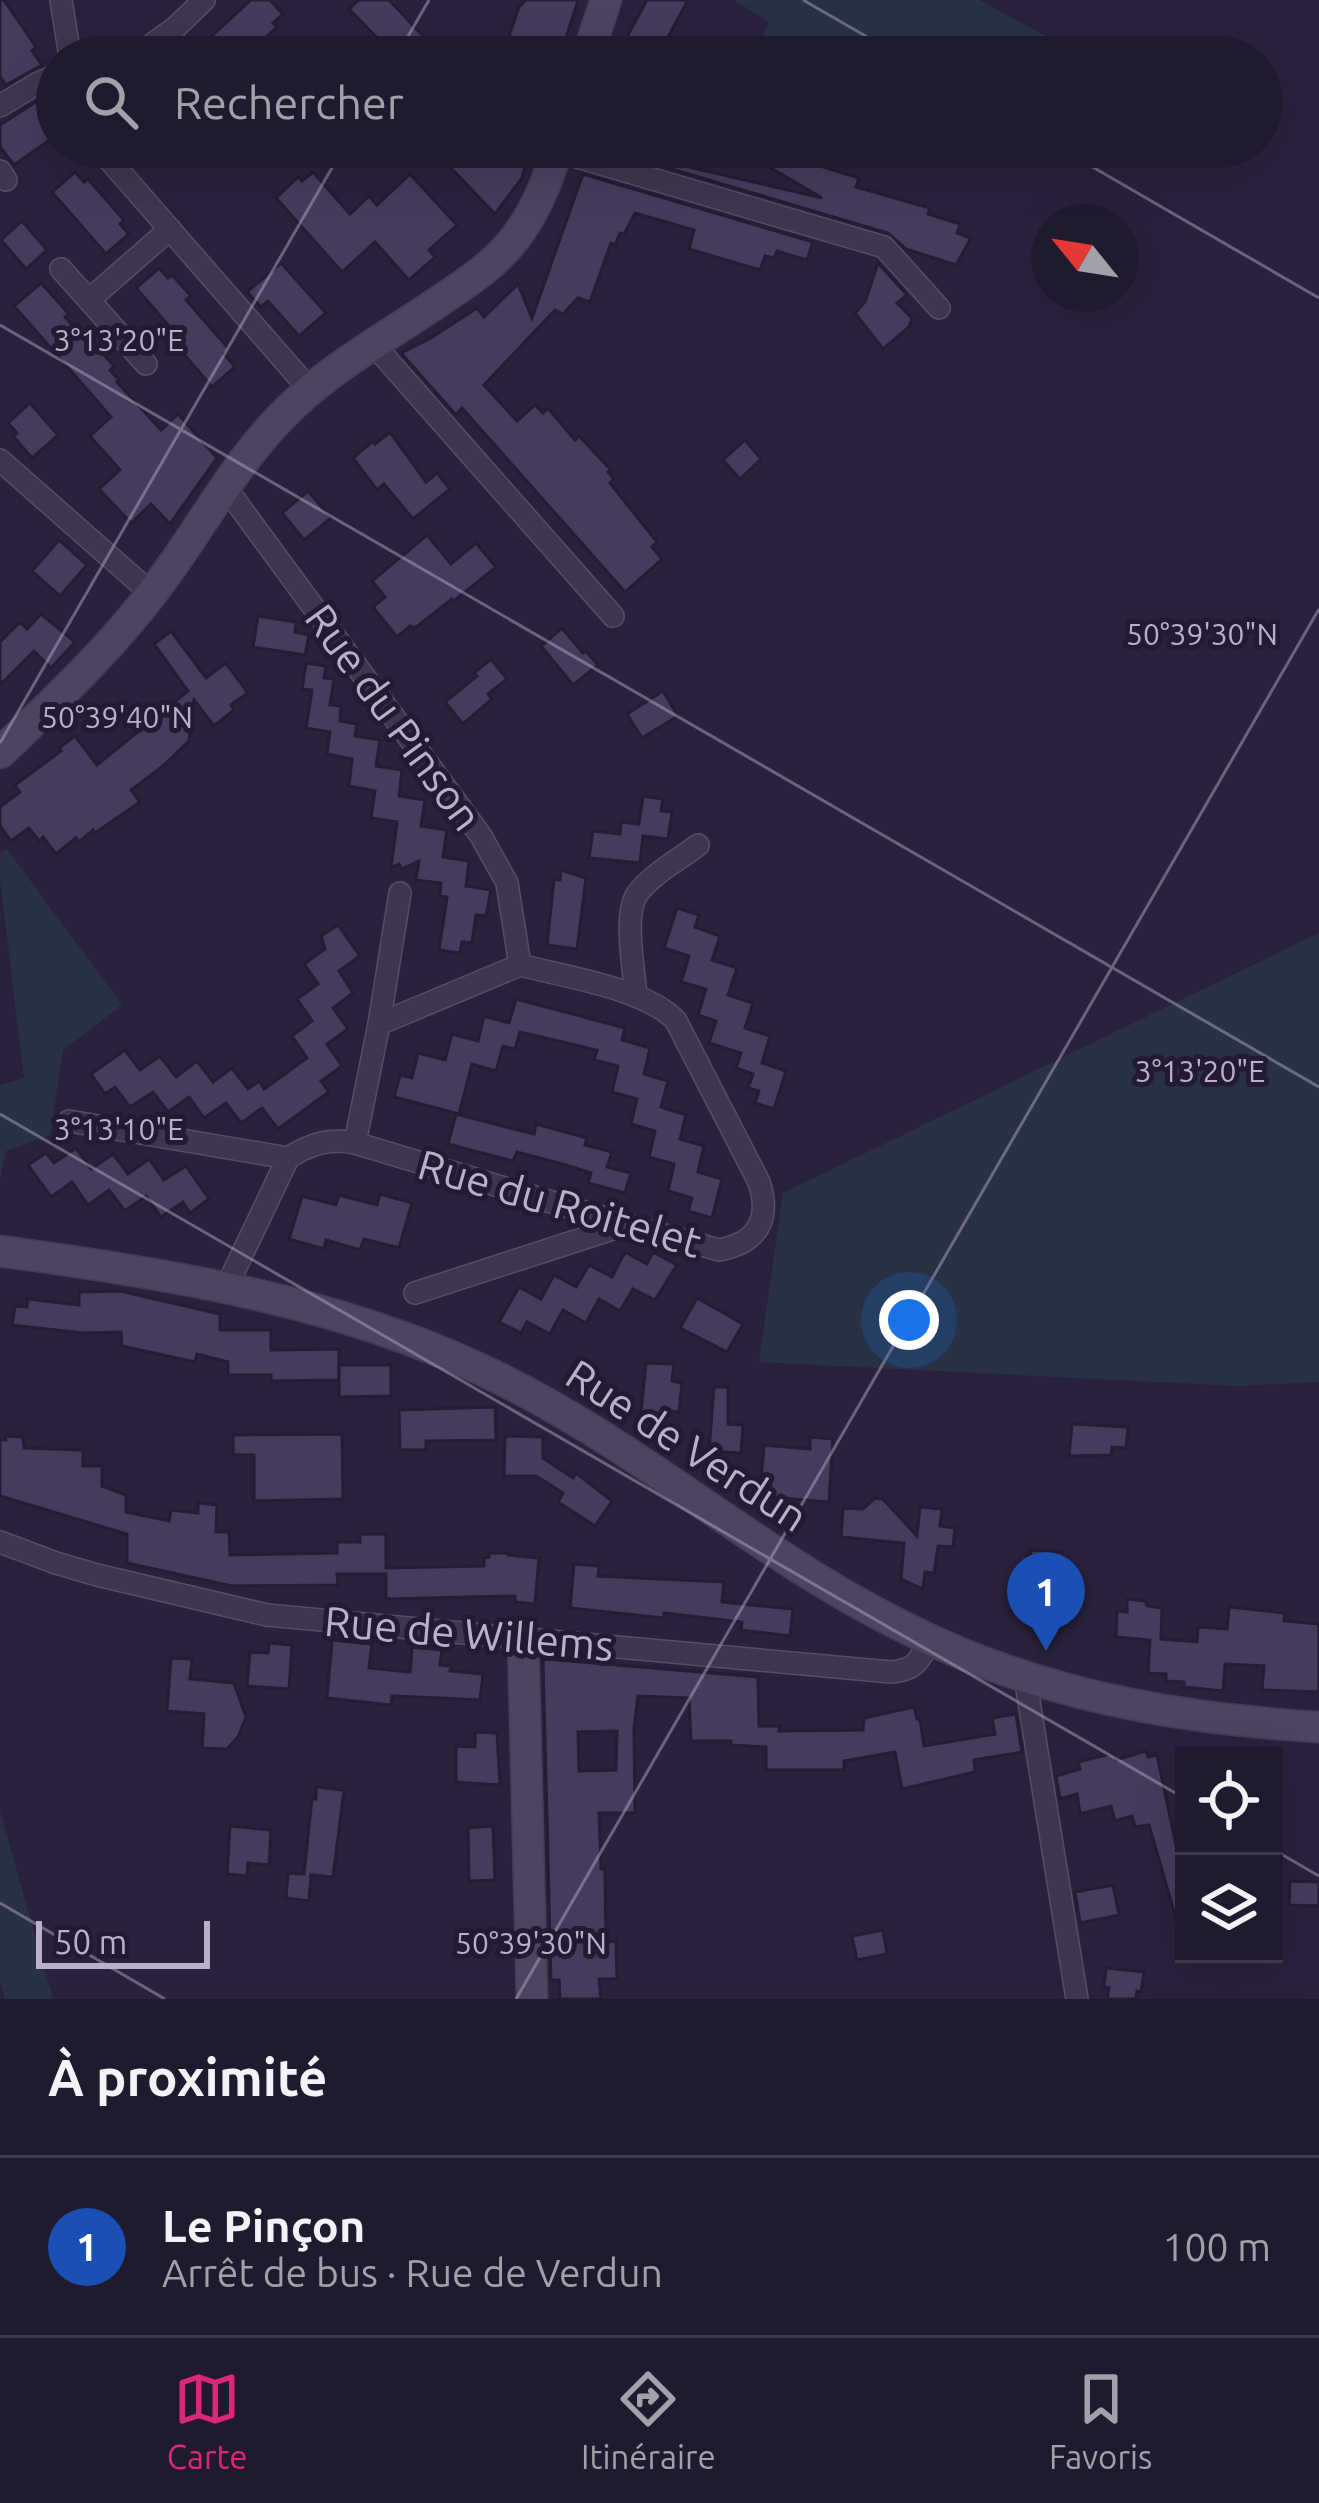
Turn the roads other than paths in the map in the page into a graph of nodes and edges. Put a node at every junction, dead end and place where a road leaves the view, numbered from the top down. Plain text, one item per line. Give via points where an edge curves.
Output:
1 (61, 0) edge
2 (204, 0) edge
3 (606, 0) edge
4 (67, 36) edge
5 (164, 36) edge
6 (594, 36) edge
7 (36, 83) edge
8 (0, 106) edge
9 (116, 168) edge
10 (550, 168) edge
11 (621, 168) edge
12 (170, 230) junction
13 (62, 269) dead end
14 (89, 300) junction
15 (939, 308) dead end
16 (374, 345) junction
17 (146, 364) dead end
18 (310, 389) junction
19 (0, 460) edge
20 (226, 488) junction
21 (152, 594) junction
22 (613, 616) dead end
23 (0, 753) edge
24 (698, 845) dead end
25 (400, 893) dead end
26 (520, 965) junction
27 (636, 996) junction
28 (379, 1024) junction
29 (69, 1121) dead end
30 (355, 1142) junction
31 (288, 1158) junction
32 (625, 1225) junction
33 (0, 1251) edge
34 (226, 1288) junction
35 (415, 1293) dead end
36 (0, 1542) edge
37 (523, 1637) junction
38 (931, 1639) junction
39 (1025, 1677) junction
40 (1319, 1726) edge
41 (532, 1999) edge
42 (1077, 1999) edge

1 - 4 street
2 - 5 street
3 - 6 main road
7 - 8 street
9 - 12 street
10 - 16 main road via 506,249
11 - 15 street via 884,248
12 - 14 street
12 - 18 street
13 - 14 street
14 - 17 street
16 - 18 main road
16 - 22 street
18 - 20 main road
19 - 21 street
20 - 21 main road
20 - 26 street, Rue du Pinson via 482,836 507,883
21 - 23 main road
24 - 27 street via 632,902
25 - 28 street
26 - 27 street
26 - 28 street
27 - 32 street, Rue du Roitelet via 676,1021 759,1182 764,1212 743,1243 719,1250
28 - 30 street
29 - 31 street, Rue du Roitelet
30 - 31 street, Rue du Roitelet via 327,1140
30 - 32 street, Rue du Roitelet
31 - 34 street
32 - 35 street
33 - 34 main road, Rue de Verdun
34 - 38 main road, Rue de Verdun via 405,1337 522,1389 792,1563
36 - 37 street, Rue de Willems via 237,1610
37 - 38 street, Rue de Willems via 891,1672 917,1663
37 - 41 main road
38 - 39 main road, Rue de Verdun
39 - 40 main road, Rue de Verdun via 1212,1718
39 - 42 street

